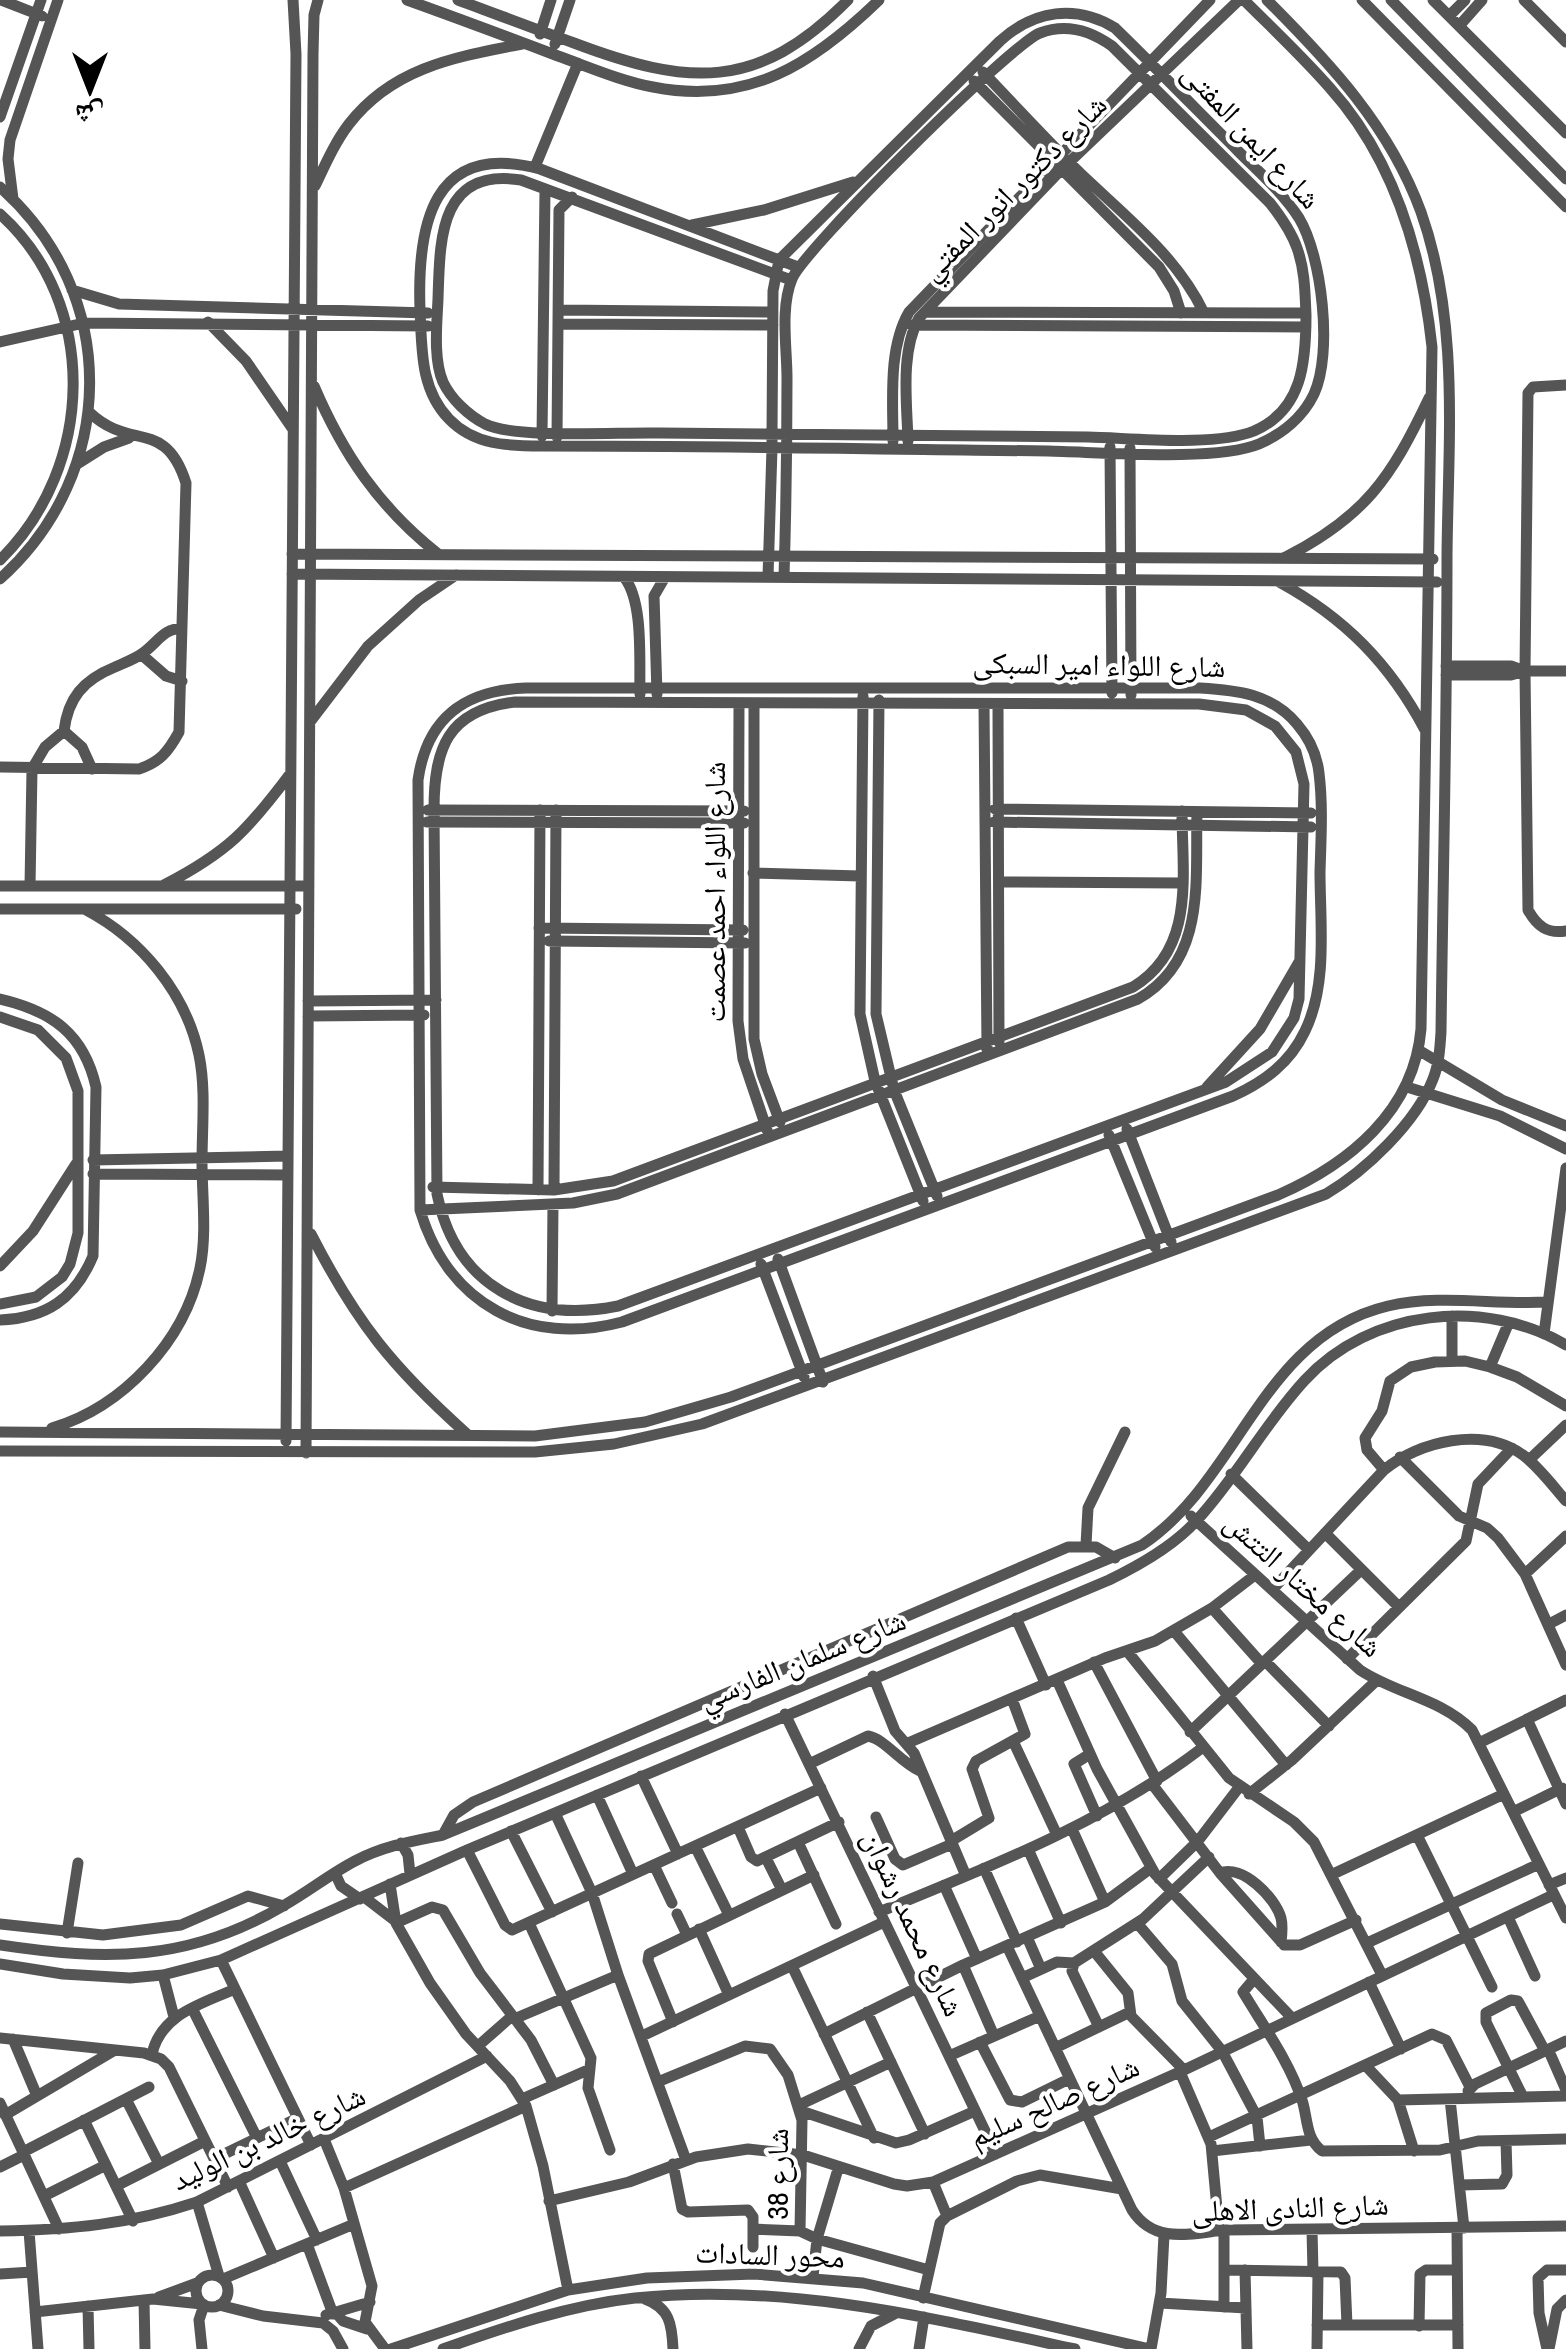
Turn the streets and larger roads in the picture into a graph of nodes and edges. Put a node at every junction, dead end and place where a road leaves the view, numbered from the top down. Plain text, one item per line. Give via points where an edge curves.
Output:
1 (1, 0) edge
2 (42, 0) edge
3 (58, 0) edge
4 (293, 0) edge
5 (318, 0) edge
6 (406, 0) edge
7 (458, 0) edge
8 (551, 0) edge
9 (570, 0) edge
10 (848, 0) edge
11 (879, 0) edge
12 (1210, 0) edge
13 (1242, 0) edge
14 (1267, 0) edge
15 (1362, 0) edge
16 (1391, 0) edge
17 (1433, 0) edge
18 (1465, 0) edge
19 (1482, 0) edge
20 (1524, 0) edge
21 (36, 14) junction
22 (1449, 16) junction
23 (51, 19) junction
24 (1459, 26) junction
25 (541, 31) junction
26 (557, 37) junction
27 (1566, 42) edge
28 (530, 45) junction
29 (552, 53) junction
30 (578, 63) junction
31 (1151, 64) junction
32 (972, 70) junction
33 (1162, 74) junction
34 (1140, 75) junction
35 (982, 80) junction
36 (1150, 85) junction
37 (0, 116) edge
38 (1566, 133) edge
39 (1061, 162) junction
40 (534, 167) junction
41 (1566, 179) edge
42 (857, 180) junction
43 (578, 183) junction
44 (313, 189) junction
45 (545, 190) junction
46 (5, 195) edge
47 (571, 199) junction
48 (1566, 207) edge
49 (0, 214) edge
50 (690, 226) junction
51 (780, 260) junction
52 (798, 267) junction
53 (774, 274) junction
54 (791, 280) junction
55 (72, 290) junction
56 (560, 310) junction
57 (909, 312) junction
58 (924, 312) junction
59 (1182, 313) junction
60 (1204, 313) junction
61 (1306, 313) junction
62 (293, 316) junction
63 (312, 317) junction
64 (773, 318) junction
65 (973, 319) junction
66 (420, 320) junction
67 (437, 320) junction
68 (208, 322) junction
69 (84, 323) junction
70 (560, 324) junction
71 (908, 325) junction
72 (68, 326) junction
73 (1306, 328) junction
74 (0, 342) edge
75 (312, 381) junction
76 (1566, 386) edge
77 (1431, 394) junction
78 (89, 412) junction
79 (292, 428) junction
80 (542, 432) junction
81 (557, 432) junction
82 (772, 434) junction
83 (787, 434) junction
84 (892, 435) junction
85 (908, 435) junction
86 (133, 437) junction
87 (1110, 437) junction
88 (1130, 438) junction
89 (542, 446) junction
90 (557, 446) junction
91 (772, 448) junction
92 (787, 448) junction
93 (892, 450) junction
94 (908, 450) junction
95 (1110, 452) junction
96 (1130, 452) junction
97 (78, 464) junction
98 (437, 553) junction
99 (292, 554) junction
100 (311, 554) junction
101 (768, 556) junction
102 (784, 556) junction
103 (1112, 557) junction
104 (1131, 557) junction
105 (1283, 558) junction
106 (1430, 559) junction
107 (0, 560) edge
108 (1448, 560) junction
109 (292, 574) junction
110 (311, 574) junction
111 (456, 575) junction
112 (624, 576) junction
113 (665, 577) junction
114 (768, 577) junction
115 (784, 577) junction
116 (0, 579) edge
117 (1112, 579) junction
118 (1131, 580) junction
119 (1275, 580) junction
120 (1430, 581) junction
121 (1448, 582) junction
122 (182, 628) junction
123 (142, 655) junction
124 (1446, 670) junction
125 (1525, 671) junction
126 (1566, 671) edge
127 (182, 681) junction
128 (863, 687) junction
129 (878, 687) junction
130 (640, 688) junction
131 (657, 688) junction
132 (1112, 688) junction
133 (1131, 688) junction
134 (1200, 688) junction
135 (640, 703) junction
136 (657, 703) junction
137 (739, 703) junction
138 (754, 703) junction
139 (863, 703) junction
140 (879, 703) junction
141 (991, 704) junction
142 (1112, 704) junction
143 (1132, 704) junction
144 (1199, 704) junction
145 (310, 722) junction
146 (64, 731) junction
147 (1427, 733) junction
148 (0, 767) edge
149 (32, 768) junction
150 (92, 769) junction
151 (290, 774) junction
152 (418, 816) junction
153 (434, 816) junction
154 (992, 816) junction
155 (540, 817) junction
156 (556, 817) junction
157 (738, 817) junction
158 (753, 817) junction
159 (1182, 818) junction
160 (1197, 818) junction
161 (1304, 820) junction
162 (1321, 820) junction
163 (753, 873) junction
164 (860, 876) junction
165 (998, 882) junction
166 (1182, 882) junction
167 (0, 886) edge
168 (30, 886) junction
169 (160, 886) junction
170 (288, 886) junction
171 (308, 886) junction
172 (0, 909) edge
173 (86, 910) junction
174 (288, 910) junction
175 (308, 910) junction
176 (1566, 931) edge
177 (539, 935) junction
178 (555, 935) junction
179 (738, 936) junction
180 (752, 936) junction
181 (1301, 958) junction
182 (0, 1000) edge
183 (417, 1000) junction
184 (436, 1000) junction
185 (308, 1001) junction
186 (417, 1015) junction
187 (436, 1015) junction
188 (308, 1016) junction
189 (0, 1017) edge
190 (993, 1047) junction
191 (1420, 1051) junction
192 (1438, 1063) junction
193 (889, 1076) junction
194 (875, 1081) junction
195 (1408, 1087) junction
196 (1204, 1089) junction
197 (894, 1090) junction
198 (1428, 1092) junction
199 (880, 1095) junction
200 (1123, 1120) junction
201 (781, 1124) junction
202 (1105, 1126) junction
203 (1566, 1126) edge
204 (767, 1130) junction
205 (1129, 1135) junction
206 (1111, 1141) junction
207 (1566, 1149) edge
208 (288, 1156) junction
209 (202, 1158) junction
210 (78, 1160) junction
211 (96, 1160) junction
212 (1566, 1168) edge
213 (78, 1174) junction
214 (96, 1174) junction
215 (202, 1175) junction
216 (288, 1175) junction
217 (418, 1186) junction
218 (436, 1187) junction
219 (538, 1190) junction
220 (554, 1190) junction
221 (935, 1190) junction
222 (920, 1195) junction
223 (553, 1204) junction
224 (941, 1204) junction
225 (440, 1208) junction
226 (420, 1210) junction
227 (926, 1210) junction
228 (309, 1231) junction
229 (1169, 1235) junction
230 (1153, 1241) junction
231 (774, 1248) junction
232 (1175, 1251) junction
233 (758, 1255) junction
234 (1159, 1257) junction
235 (780, 1264) junction
236 (0, 1266) edge
237 (763, 1270) junction
238 (1547, 1302) junction
239 (0, 1304) edge
240 (552, 1311) junction
241 (1452, 1316) junction
242 (0, 1320) edge
243 (1509, 1322) junction
244 (1544, 1334) junction
245 (1564, 1340) edge
246 (1452, 1361) junction
247 (817, 1364) junction
248 (1490, 1366) junction
249 (802, 1370) junction
250 (823, 1382) junction
251 (808, 1388) junction
252 (1566, 1406) edge
253 (1566, 1425) edge
254 (40, 1431) junction
255 (0, 1432) edge
256 (1125, 1432) dead end
257 (286, 1433) junction
258 (306, 1434) junction
259 (467, 1434) junction
260 (1512, 1448) junction
261 (0, 1451) edge
262 (286, 1452) junction
263 (306, 1453) junction
264 (1400, 1457) junction
265 (1529, 1460) junction
266 (1384, 1470) junction
267 (1231, 1474) junction
268 (1566, 1501) edge
269 (1184, 1510) junction
270 (1197, 1521) junction
271 (1472, 1521) junction
272 (1325, 1533) junction
273 (1566, 1536) edge
274 (1086, 1545) junction
275 (1309, 1550) junction
276 (1114, 1558) junction
277 (1361, 1570) junction
278 (1525, 1574) junction
279 (1255, 1575) junction
280 (1272, 1590) junction
281 (1212, 1608) junction
282 (1398, 1608) junction
283 (1566, 1615) edge
284 (1016, 1618) junction
285 (1306, 1622) junction
286 (1549, 1624) junction
287 (1174, 1631) junction
288 (1126, 1651) junction
289 (1347, 1659) junction
290 (1094, 1662) junction
291 (1264, 1662) junction
292 (1566, 1664) edge
293 (873, 1676) junction
294 (1376, 1681) junction
295 (1052, 1682) junction
296 (1228, 1696) junction
297 (1012, 1699) junction
298 (1566, 1700) edge
299 (785, 1714) junction
300 (1527, 1720) junction
301 (1329, 1726) junction
302 (1190, 1732) junction
303 (1480, 1742) junction
304 (1014, 1743) junction
305 (908, 1744) junction
306 (1202, 1748) junction
307 (1090, 1754) junction
308 (809, 1764) junction
309 (1286, 1764) junction
310 (920, 1772) junction
311 (641, 1776) junction
312 (1155, 1783) junction
313 (821, 1788) junction
314 (1563, 1788) edge
315 (1244, 1790) junction
316 (1504, 1794) junction
317 (597, 1795) junction
318 (1566, 1804) edge
319 (1116, 1806) junction
320 (1513, 1812) junction
321 (556, 1813) junction
322 (1096, 1816) junction
323 (876, 1817) dead end
324 (839, 1822) junction
325 (738, 1826) junction
326 (1072, 1829) junction
327 (512, 1831) junction
328 (443, 1834) junction
329 (1417, 1835) junction
330 (1057, 1836) junction
331 (1198, 1841) junction
332 (798, 1842) junction
333 (952, 1842) junction
334 (401, 1843) junction
335 (695, 1846) junction
336 (1028, 1848) junction
337 (467, 1850) junction
338 (678, 1854) junction
339 (1209, 1856) junction
340 (766, 1858) junction
341 (78, 1862) dead end
342 (1539, 1864) junction
343 (654, 1865) junction
344 (984, 1868) junction
345 (335, 1872) junction
346 (1220, 1872) junction
347 (1155, 1873) junction
348 (410, 1874) junction
349 (634, 1874) junction
350 (1333, 1874) junction
351 (814, 1875) junction
352 (966, 1876) junction
353 (1566, 1878) edge
354 (390, 1884) junction
355 (944, 1885) junction
356 (782, 1890) junction
357 (1551, 1890) junction
358 (1171, 1892) junction
359 (592, 1893) junction
360 (362, 1898) junction
361 (1105, 1902) junction
362 (1451, 1904) junction
363 (284, 1906) junction
364 (552, 1912) junction
365 (729, 1915) junction
366 (882, 1917) junction
367 (1508, 1917) junction
368 (1566, 1918) edge
369 (1356, 1920) junction
370 (529, 1922) junction
371 (396, 1923) junction
372 (1060, 1923) junction
373 (0, 1924) edge
374 (836, 1924) dead end
375 (1137, 1924) junction
376 (693, 1932) junction
377 (67, 1933) junction
378 (1467, 1936) junction
379 (1017, 1942) junction
380 (1281, 1942) junction
381 (1366, 1943) junction
382 (0, 1945) edge
383 (1094, 1951) junction
384 (221, 1960) junction
385 (977, 1960) junction
386 (1074, 1963) junction
387 (0, 1964) edge
388 (792, 1966) junction
389 (963, 1966) junction
390 (1041, 1970) junction
391 (163, 1975) junction
392 (618, 1975) junction
393 (1382, 1975) junction
394 (1536, 1976) dead end
395 (1022, 1978) junction
396 (1254, 1978) junction
397 (1369, 1982) junction
398 (1492, 1987) dead end
399 (235, 1988) junction
400 (917, 1988) junction
401 (729, 1996) junction
402 (565, 1998) junction
403 (192, 2008) junction
404 (867, 2012) junction
405 (1130, 2012) junction
406 (1040, 2016) junction
407 (174, 2017) junction
408 (513, 2018) junction
409 (1292, 2018) junction
410 (673, 2022) junction
411 (1099, 2026) junction
412 (1267, 2029) junction
413 (824, 2034) junction
414 (642, 2036) junction
415 (994, 2036) junction
416 (6, 2039) edge
417 (1566, 2041) edge
418 (980, 2042) junction
419 (478, 2046) junction
420 (1055, 2048) junction
421 (1401, 2049) junction
422 (115, 2050) junction
423 (1546, 2050) junction
424 (1222, 2051) junction
425 (148, 2054) junction
426 (487, 2056) junction
427 (949, 2056) junction
428 (891, 2062) junction
429 (1366, 2066) junction
430 (1509, 2068) junction
431 (590, 2069) junction
432 (1182, 2071) junction
433 (1069, 2080) junction
434 (660, 2081) junction
435 (848, 2082) junction
436 (554, 2085) junction
437 (150, 2086) dead end
438 (1469, 2093) junction
439 (1566, 2093) edge
440 (37, 2096) junction
441 (1301, 2097) junction
442 (1524, 2097) junction
443 (126, 2099) junction
444 (1450, 2099) junction
445 (1398, 2100) junction
446 (524, 2102) junction
447 (800, 2108) junction
448 (3, 2109) edge
449 (975, 2111) junction
450 (1085, 2114) junction
451 (1257, 2117) junction
452 (298, 2118) junction
453 (84, 2120) junction
454 (925, 2134) junction
455 (1209, 2136) junction
456 (256, 2138) junction
457 (874, 2138) junction
458 (324, 2139) junction
459 (1311, 2140) junction
460 (1566, 2140) edge
461 (205, 2141) junction
462 (1506, 2141) junction
463 (311, 2145) junction
464 (1260, 2146) junction
465 (1457, 2148) junction
466 (610, 2150) dead end
467 (1212, 2151) junction
468 (1414, 2151) junction
469 (23, 2153) junction
470 (996, 2154) junction
471 (803, 2155) junction
472 (214, 2159) junction
473 (280, 2161) junction
474 (679, 2162) junction
475 (159, 2164) junction
476 (106, 2165) junction
477 (0, 2167) edge
478 (838, 2168) junction
479 (933, 2182) junction
480 (234, 2184) junction
481 (1460, 2184) junction
482 (116, 2186) junction
483 (344, 2188) junction
484 (1122, 2189) junction
485 (44, 2196) junction
486 (549, 2201) junction
487 (197, 2202) junction
488 (947, 2216) junction
489 (133, 2221) junction
490 (354, 2224) junction
491 (1566, 2226) edge
492 (1460, 2228) junction
493 (753, 2229) junction
494 (59, 2230) junction
495 (1221, 2230) junction
496 (1312, 2230) junction
497 (29, 2231) junction
498 (800, 2231) junction
499 (0, 2232) edge
500 (1164, 2234) junction
501 (817, 2239) junction
502 (312, 2242) junction
503 (753, 2247) dead end
504 (274, 2258) junction
505 (929, 2270) junction
506 (1224, 2270) junction
507 (1246, 2270) junction
508 (1457, 2270) junction
509 (1566, 2270) edge
510 (32, 2272) junction
511 (1315, 2272) junction
512 (0, 2274) edge
513 (754, 2274) junction
514 (813, 2277) junction
515 (223, 2281) junction
516 (197, 2283) junction
517 (568, 2290) junction
518 (753, 2296) junction
519 (636, 2298) junction
520 (923, 2298) junction
521 (149, 2300) junction
522 (1566, 2300) edge
523 (370, 2302) junction
524 (1160, 2303) junction
525 (203, 2304) junction
526 (219, 2305) junction
527 (88, 2306) junction
528 (1224, 2307) junction
529 (1246, 2308) junction
530 (35, 2312) junction
531 (896, 2312) junction
532 (262, 2316) junction
533 (337, 2316) junction
534 (924, 2316) junction
535 (478, 2317) junction
536 (302, 2319) junction
537 (1317, 2325) junction
538 (1346, 2325) junction
539 (1458, 2325) junction
540 (1419, 2326) junction
541 (447, 2328) junction
542 (367, 2329) junction
543 (485, 2335) junction
544 (448, 2347) edge
545 (38, 2349) edge
546 (89, 2349) edge
547 (145, 2349) edge
548 (202, 2349) edge
549 (343, 2349) edge
550 (388, 2349) edge
551 (673, 2349) edge
552 (859, 2349) edge
553 (918, 2349) edge
554 (1075, 2349) edge
555 (1151, 2349) edge
556 (1247, 2349) edge
557 (1317, 2349) edge
558 (1458, 2349) edge
559 (1548, 2349) edge

1 - 21 street
2 - 21 street
3 - 23 street
4 - 62 street
5 - 44 street
6 - 28 street
7 - 25 street
8 - 25 street
9 - 26 street
10 - 26 street via 786,50 708,74 643,68
11 - 30 street via 817,55 736,87 653,87
12 - 31 street, شارع دكتور انور المفتي
13 - 33 street, شارع دكتور انور المفتي
13 - 77 street via 1331,89 1392,188 1427,300
14 - 108 street via 1366,109 1406,175 1432,247 1449,375
15 - 48 street
16 - 41 street
17 - 22 street
18 - 22 street
19 - 24 street
20 - 27 street
21 - 23 street
21 - 37 street
22 - 24 street
23 - 46 street via 10,140
24 - 38 street
25 - 26 street
25 - 28 street
26 - 29 street
28 - 29 street
28 - 44 street via 426,66 388,86 347,126
29 - 30 street
30 - 40 street
31 - 32 street, شارع ايمن المفتى via 1115,28 1072,12 1012,30
31 - 33 street, شارع ايمن المفتى
31 - 34 street, شارع دكتور انور المفتي
32 - 35 street
32 - 42 street, شارع ايمن المفتى
33 - 36 street, شارع دكتور انور المفتي
33 - 96 street, شارع ايمن المفتى via 1282,196 1308,234 1321,278 1320,372 1295,420 1258,444
34 - 35 street, شارع ايمن المفتى via 1100,38 1058,28 1028,38
34 - 36 street, شارع ايمن المفتى
34 - 39 street, شارع دكتور انور المفتي
35 - 39 street
35 - 52 street, شارع ايمن المفتى
36 - 39 street, شارع دكتور انور المفتي
36 - 61 street, شارع ايمن المفتى via 1282,218 1298,251
39 - 57 street, شارع دكتور انور المفتي
39 - 58 street, شارع دكتور انور المفتي
39 - 59 street via 1159,267
39 - 60 street via 1169,259
40 - 43 street, شارع ايمن المفتى
40 - 66 street, شارع ايمن المفتى via 478,166 441,191 423,235
42 - 50 street
42 - 51 street, شارع ايمن المفتى
43 - 47 street
43 - 50 street, شارع ايمن المفتى
44 - 63 street
45 - 47 street, شارع ايمن المفتى
45 - 67 street, شارع ايمن المفتى via 496,179 456,202 442,226
45 - 80 street
46 - 55 street
47 - 53 street, شارع ايمن المفتى
47 - 56 street via 559,210
49 - 72 street via 32,250
50 - 51 street, شارع ايمن المفتى
51 - 52 street, شارع ايمن المفتى
51 - 53 street
52 - 54 street, شارع ايمن المفتى
53 - 54 street, شارع ايمن المفتى
53 - 64 street
54 - 83 street
55 - 62 street via 119,304
55 - 69 street
56 - 64 street
56 - 70 street
57 - 58 street
57 - 71 street, شارع دكتور انور المفتي
58 - 65 street
58 - 71 street, شارع دكتور انور المفتي
59 - 60 street
59 - 65 street
60 - 61 street
61 - 73 street, شارع ايمن المفتى
62 - 63 street
62 - 68 street
62 - 79 street
63 - 66 street
63 - 75 street
64 - 70 street
64 - 82 street
65 - 71 street
65 - 73 street
66 - 67 street
66 - 89 street, شارع ايمن المفتى via 428,390 450,420 484,441
67 - 80 street, شارع ايمن المفتى via 440,372 458,403 504,431
68 - 69 street
68 - 79 street via 263,382
69 - 72 street
69 - 78 street
70 - 81 street
71 - 84 street, شارع دكتور انور المفتي via 896,349
71 - 85 street, شارع دكتور انور المفتي
72 - 74 street
72 - 107 street via 74,384 63,456 28,526
73 - 88 street, شارع ايمن المفتى via 1298,386 1267,424 1230,437
75 - 98 street via 370,490
75 - 100 street
76 - 125 street via 1533,387 1528,394
77 - 105 street via 1378,490 1341,525
77 - 106 street
78 - 86 street
78 - 97 street
79 - 99 street
80 - 81 street, شارع ايمن المفتى
80 - 89 street
81 - 82 street, شارع ايمن المفتى
81 - 90 street
82 - 83 street, شارع ايمن المفتى
82 - 91 street
83 - 84 street, شارع ايمن المفتى
83 - 92 street
84 - 85 street, شارع ايمن المفتى
84 - 93 street, شارع دكتور انور المفتي
85 - 87 street, شارع ايمن المفتى
85 - 94 street, شارع دكتور انور المفتي
86 - 97 street
86 - 122 street via 166,444 186,483
87 - 88 street, شارع ايمن المفتى
87 - 95 street
88 - 96 street
89 - 90 street, شارع ايمن المفتى
90 - 91 street, شارع ايمن المفتى
91 - 92 street, شارع ايمن المفتى
91 - 101 street
92 - 93 street, شارع ايمن المفتى
92 - 102 street
93 - 94 street, شارع ايمن المفتى
94 - 95 street, شارع ايمن المفتى
95 - 96 street, شارع ايمن المفتى
95 - 103 street
96 - 104 street
97 - 116 street via 40,537
98 - 100 street
98 - 101 street
99 - 100 street
99 - 109 street
100 - 110 street
101 - 102 street
101 - 114 street
102 - 103 street
102 - 115 street
103 - 104 street
103 - 117 street
104 - 105 street
104 - 118 street
105 - 106 street
106 - 108 street
106 - 120 street
108 - 121 street
109 - 110 street
109 - 151 street
110 - 111 street
110 - 145 street
111 - 112 street
111 - 145 street via 368,646
112 - 113 street
112 - 130 street via 635,597
113 - 114 street
113 - 131 street via 654,596
114 - 115 street
115 - 117 street
117 - 118 street
117 - 132 street
118 - 119 street
118 - 133 street
119 - 120 street
119 - 147 street via 1314,602 1370,649
120 - 121 street
120 - 147 street
121 - 124 street
122 - 123 street via 164,633
122 - 127 street
123 - 127 street
123 - 146 street via 84,685 66,710
124 - 125 street via 1510,676
124 - 192 street
125 - 126 street
125 - 176 street via 1528,910 1548,931
127 - 150 street via 179,732 156,763
128 - 129 street, شارع اللواء امير السبكى
128 - 131 street, شارع اللواء امير السبكى
128 - 139 street
129 - 132 street, شارع اللواء امير السبكى
129 - 140 street
130 - 131 street, شارع اللواء امير السبكى
130 - 135 street
130 - 152 street, شارع اللواء امير السبكى via 508,688 474,696 446,716 426,746
131 - 136 street
132 - 133 street, شارع اللواء امير السبكى
132 - 142 street
133 - 134 street, شارع اللواء امير السبكى
133 - 143 street
134 - 144 street
134 - 162 street, شارع اللواء امير السبكى via 1250,693 1296,722 1314,753
135 - 136 street, شارع اللواء امير السبكى
135 - 153 street, شارع اللواء امير السبكى via 515,702 481,710 443,745
136 - 137 street, شارع اللواء امير السبكى
137 - 138 street, شارع اللواء امير السبكى
137 - 157 street, شارع اللواء احمد عصمت
138 - 139 street, شارع اللواء امير السبكى
138 - 158 street, شارع اللواء احمد عصمت
139 - 140 street, شارع اللواء امير السبكى
139 - 164 street
140 - 141 street, شارع اللواء امير السبكى
140 - 193 street via 874,982
141 - 142 street, شارع اللواء امير السبكى
141 - 154 street
142 - 143 street, شارع اللواء امير السبكى
143 - 144 street, شارع اللواء امير السبكى
144 - 161 street, شارع اللواء امير السبكى via 1246,710 1286,738 1301,768
145 - 171 street
146 - 149 street
146 - 150 street
147 - 191 street
148 - 149 street
149 - 150 street
149 - 168 street
151 - 169 street via 232,844
151 - 170 street
152 - 153 street
152 - 183 street, شارع اللواء امير السبكى
153 - 155 street
153 - 184 street, شارع اللواء امير السبكى
154 - 159 street
154 - 165 street
154 - 190 street
155 - 156 street
155 - 177 street
156 - 157 street
156 - 178 street
157 - 158 street
157 - 179 street, شارع اللواء احمد عصمت
158 - 163 street, شارع اللواء احمد عصمت
159 - 160 street
159 - 166 street
160 - 161 street
160 - 190 street via 1193,924 1164,981 1138,999
161 - 162 street
161 - 181 street, شارع اللواء امير السبكى
162 - 205 street, شارع اللواء امير السبكى via 1319,980 1304,1035 1281,1066 1250,1088
163 - 164 street
163 - 180 street, شارع اللواء احمد عصمت
164 - 194 street via 860,1014
165 - 166 street
165 - 190 street
166 - 190 street via 1177,937 1149,978
167 - 168 street
168 - 169 street
169 - 170 street
170 - 171 street
170 - 174 street
171 - 175 street
172 - 173 street
173 - 174 street
173 - 209 street via 129,939 178,999 198,1054
174 - 175 street
174 - 208 street
175 - 185 street
177 - 178 street
177 - 219 street
178 - 179 street
178 - 220 street
179 - 180 street
179 - 204 street, شارع اللواء احمد عصمت via 739,1040
180 - 201 street, شارع اللواء احمد عصمت via 754,1039
181 - 196 street via 1260,1029
181 - 196 street, شارع اللواء امير السبكى via 1299,998 1284,1036 1256,1065
182 - 211 street via 51,1019 82,1046 96,1088
183 - 184 street
183 - 185 street
183 - 186 street, شارع اللواء امير السبكى
184 - 187 street, شارع اللواء امير السبكى
185 - 188 street
186 - 187 street
186 - 188 street
186 - 217 street, شارع اللواء امير السبكى
187 - 218 street, شارع اللواء امير السبكى
188 - 228 street
189 - 210 street via 38,1030 66,1058 78,1091
190 - 193 street
190 - 197 street
191 - 192 street
191 - 195 street
192 - 198 street
192 - 203 street
193 - 194 street
193 - 197 street
194 - 199 street
194 - 201 street
195 - 198 street
195 - 229 street via 1350,1155 1322,1174
196 - 200 street, شارع اللواء امير السبكى
197 - 199 street
197 - 221 street
198 - 207 street via 1500,1116
198 - 232 street via 1347,1182
199 - 201 street
199 - 222 street
200 - 202 street, شارع اللواء امير السبكى
200 - 205 street
201 - 204 street
202 - 206 street
202 - 221 street, شارع اللواء امير السبكى
204 - 220 street via 613,1181
204 - 223 street via 617,1194
205 - 206 street, شارع اللواء امير السبكى
205 - 229 street
206 - 224 street, شارع اللواء امير السبكى
206 - 230 street
208 - 209 street
208 - 216 street
209 - 211 street
209 - 215 street
210 - 211 street
210 - 213 street
210 - 236 street via 33,1232
211 - 214 street
212 - 238 street
213 - 214 street
213 - 239 street via 78,1233 70,1264 36,1297
214 - 215 street
214 - 242 street via 96,1235 85,1276 58,1305
215 - 216 street
215 - 254 street via 200,1266 164,1345 101,1406
216 - 257 street
217 - 218 street
217 - 226 street, شارع اللواء امير السبكى
218 - 219 street
218 - 225 street, شارع اللواء امير السبكى
219 - 220 street
221 - 222 street, شارع اللواء امير السبكى
221 - 224 street
222 - 227 street
222 - 231 street, شارع اللواء امير السبكى
223 - 225 street
223 - 240 street
224 - 227 street, شارع اللواء امير السبكى
225 - 226 street
225 - 240 street, شارع اللواء امير السبكى via 454,1246 474,1271 518,1300
226 - 237 street, شارع اللواء امير السبكى via 432,1244 466,1289 512,1319 546,1328 622,1322
227 - 235 street, شارع اللواء امير السبكى
228 - 258 street
228 - 259 street via 376,1343
229 - 230 street
229 - 232 street
230 - 234 street
230 - 247 street
231 - 233 street, شارع اللواء امير السبكى
231 - 235 street
232 - 234 street
233 - 237 street
233 - 240 street, شارع اللواء امير السبكى via 618,1306
234 - 250 street
235 - 237 street, شارع اللواء امير السبكى
235 - 247 street
237 - 249 street
238 - 244 street
238 - 269 street, شارع سلمان الفارسي via 1422,1301 1385,1307 1323,1335 1280,1375
241 - 243 street, شارع سلمان الفارسي
241 - 246 street
241 - 267 street, شارع سلمان الفارسي via 1392,1326 1338,1352 1306,1378
243 - 244 street, شارع سلمان الفارسي
243 - 248 street
244 - 245 street, شارع سلمان الفارسي
246 - 248 street
246 - 266 street via 1411,1367 1390,1381 1365,1438
247 - 249 street
247 - 250 street
248 - 252 street
249 - 251 street
249 - 259 street via 645,1422 535,1436
250 - 251 street
251 - 263 street via 702,1424 614,1444 535,1452
253 - 265 street
254 - 255 street
254 - 257 street
256 - 274 street via 1088,1508
257 - 258 street
257 - 262 street
258 - 259 street
258 - 263 street
260 - 264 street via 1455,1440
260 - 265 street
260 - 271 street via 1478,1484
261 - 262 street
262 - 263 street
264 - 266 street
264 - 271 street
265 - 268 street
266 - 272 street
267 - 270 street, شارع سلمان الفارسي
267 - 275 street
269 - 270 street, شارع مختار التتش
269 - 276 street, شارع سلمان الفارسي via 1156,1536
270 - 279 street, شارع مختار التتش
270 - 284 street, شارع سلمان الفارسي via 1128,1570
271 - 278 street via 1498,1538
271 - 282 street via 1466,1541
272 - 275 street
272 - 277 street
273 - 278 street
274 - 276 street
274 - 328 street via 1068,1547 473,1802
275 - 280 street
276 - 328 street, شارع سلمان الفارسي
277 - 282 street
277 - 285 street
278 - 286 street
279 - 280 street, شارع مختار التتش
279 - 281 street
280 - 285 street, شارع مختار التتش
281 - 287 street
281 - 291 street
282 - 289 street
283 - 286 street
284 - 293 street, شارع سلمان الفارسي
284 - 295 street
285 - 289 street, شارع مختار التتش
285 - 291 street
286 - 292 street
287 - 288 street
287 - 296 street
288 - 290 street
288 - 302 street
289 - 294 street, شارع مختار التتش
290 - 295 street
290 - 312 street
291 - 296 street
291 - 301 street
293 - 299 street, شارع سلمان الفارسي
293 - 305 street
294 - 301 street
294 - 303 street, شارع مختار التتش via 1448,1710
295 - 297 street
295 - 307 street
296 - 302 street
296 - 309 street
297 - 304 street via 1025,1730
297 - 305 street
298 - 300 street
299 - 308 street, شارع محمد رشوان
299 - 311 street, شارع سلمان الفارسي
300 - 303 street
300 - 314 street
301 - 309 street
302 - 306 street
303 - 316 street, شارع مختار التتش
304 - 330 street
304 - 333 street via 973,1765 989,1818
305 - 310 street
306 - 312 street
306 - 315 street
307 - 319 street
307 - 322 street via 1074,1764
308 - 310 street via 868,1736
308 - 313 street, شارع محمد رشوان
309 - 315 street
310 - 333 street
311 - 317 street, شارع سلمان الفارسي
311 - 338 street
312 - 319 street
312 - 331 street
313 - 324 street, شارع محمد رشوان
313 - 325 street
314 - 318 street
314 - 320 street
315 - 331 street
315 - 350 street via 1305,1831
316 - 320 street, شارع مختار التتش
316 - 329 street
317 - 321 street, شارع سلمان الفارسي
317 - 349 street
319 - 322 street
319 - 347 street
320 - 342 street, شارع مختار التتش
321 - 327 street, شارع سلمان الفارسي
321 - 359 street
322 - 326 street
323 - 333 street via 903,1865
324 - 332 street
324 - 366 street, شارع محمد رشوان
325 - 335 street
325 - 340 street via 751,1857
326 - 330 street
326 - 361 street
327 - 337 street, شارع سلمان الفارسي
327 - 364 street
328 - 334 street, شارع سلمان الفارسي
329 - 350 street
329 - 362 street
330 - 336 street
331 - 339 street
331 - 347 street
332 - 340 street
332 - 351 street
333 - 352 street
334 - 345 street, شارع سلمان الفارسي
334 - 348 street
335 - 338 street
335 - 365 street
336 - 344 street
336 - 372 street
337 - 348 street, شارع سلمان الفارسي
337 - 370 street via 506,1928
338 - 343 street
339 - 346 street
339 - 358 street
340 - 356 street
341 - 377 street
342 - 357 street, شارع مختار التتش
342 - 362 street
343 - 349 street
343 - 376 street
344 - 352 street
344 - 379 street
345 - 360 street via 346,1892
345 - 363 street, شارع سلمان الفارسي
346 - 380 street
346 - 380 street via 1240,1872 1277,1908
347 - 358 street
347 - 361 street
348 - 354 street, شارع سلمان الفارسي
349 - 359 street
350 - 369 street
351 - 356 street
351 - 374 street
352 - 355 street
353 - 357 street, شارع صالح سليم
354 - 360 street, شارع سلمان الفارسي
354 - 371 street
355 - 366 street
355 - 385 street
356 - 365 street
357 - 367 street, شارع صالح سليم
357 - 368 street, شارع مختار التتش
358 - 375 street
358 - 396 street
359 - 364 street
359 - 392 street
360 - 371 street
360 - 384 street, شارع سلمان الفارسي
361 - 372 street
362 - 378 street
362 - 381 street
363 - 377 street via 248,1896 180,1925
363 - 382 street, شارع سلمان الفارسي via 158,1953 75,1955
364 - 370 street
365 - 376 street
366 - 388 street
366 - 400 street, شارع محمد رشوان
367 - 378 street, شارع صالح سليم
367 - 394 street
369 - 380 street via 1300,1945
369 - 381 street
370 - 402 street
371 - 408 street via 443,1910
371 - 419 street via 441,2000
372 - 379 street
373 - 377 street
375 - 383 street
375 - 424 street via 1172,1964 1182,2001
376 - 401 street
376 - 410 street via 648,1958
378 - 393 street, شارع صالح سليم
378 - 398 street
379 - 385 street
379 - 390 street
379 - 395 street, شارع النادى الاهلى
381 - 393 street
383 - 386 street
383 - 405 street via 1128,1993
384 - 391 street, شارع سلمان الفارسي
384 - 399 street
385 - 389 street
386 - 390 street
386 - 411 street
387 - 391 street, شارع سلمان الفارسي via 96,1977
388 - 401 street
388 - 413 street
389 - 400 street
389 - 415 street
390 - 395 street
391 - 407 street
392 - 402 street
392 - 414 street
393 - 397 street, شارع صالح سليم
395 - 406 street, شارع النادى الاهلى
396 - 409 street
396 - 412 street via 1243,1992
397 - 409 street, شارع صالح سليم
397 - 421 street
399 - 403 street
399 - 452 street
400 - 404 street
400 - 427 street, شارع محمد رشوان
401 - 410 street
402 - 408 street
402 - 431 street
403 - 407 street
403 - 456 street
404 - 413 street
404 - 428 street
405 - 411 street
405 - 432 street
406 - 415 street
406 - 420 street, شارع النادى الاهلى
407 - 425 street
408 - 419 street
408 - 436 street
409 - 412 street, شارع صالح سليم
410 - 414 street
411 - 420 street
412 - 424 street, شارع صالح سليم
412 - 441 street
413 - 435 street
414 - 434 street
415 - 418 street
416 - 422 street
416 - 440 street
417 - 423 street
418 - 427 street
418 - 433 street via 1010,2100 1022,2102
419 - 426 street
420 - 433 street, شارع النادى الاهلى
421 - 429 street
421 - 438 street via 1442,2036
422 - 425 street
422 - 440 street
423 - 430 street
423 - 430 street via 1521,2003 1501,2005 1485,2019
423 - 439 street
424 - 432 street, شارع صالح سليم
424 - 451 street
425 - 461 street via 169,2067
426 - 446 street
426 - 458 street, شارع خالد بن الوليد
427 - 449 street, شارع محمد رشوان
428 - 435 street
428 - 454 street
429 - 441 street
429 - 445 street
430 - 438 street
430 - 442 street
431 - 436 street
431 - 466 street via 588,2088
432 - 450 street, شارع صالح سليم
432 - 455 street
433 - 450 street, شارع النادى الاهلى
434 - 447 street, شارع 38 via 762,2045 782,2061
434 - 474 street
435 - 447 street
435 - 457 street
436 - 446 street
437 - 443 street
438 - 442 street
438 - 444 street
439 - 442 street
440 - 448 street
441 - 451 street
441 - 459 street
443 - 453 street
443 - 475 street
444 - 445 street
444 - 465 street
445 - 468 street
446 - 483 street
446 - 486 street
447 - 457 street
447 - 471 street, شارع 38
448 - 469 street
449 - 454 street
449 - 470 street, شارع محمد رشوان
450 - 470 street, شارع صالح سليم
450 - 484 street, شارع النادى الاهلى
451 - 455 street
451 - 464 street
452 - 456 street
452 - 463 street
453 - 469 street
453 - 476 street
454 - 457 street via 896,2143
455 - 467 street
456 - 472 street
458 - 463 street, شارع خالد بن الوليد
458 - 483 street
459 - 464 street
459 - 468 street via 1322,2151
460 - 462 street
461 - 472 street
461 - 475 street
462 - 465 street
462 - 481 street via 1502,2184
463 - 473 street, شارع خالد بن الوليد
464 - 467 street
465 - 468 street
465 - 481 street
467 - 495 street
469 - 477 street
469 - 485 street
470 - 479 street, شارع صالح سليم
471 - 474 street, شارع صالح سليم via 748,2149
471 - 478 street, شارع صالح سليم
471 - 498 street, شارع 38
472 - 480 street
473 - 480 street, شارع خالد بن الوليد
473 - 502 street
474 - 486 street, شارع صالح سليم
474 - 493 street via 684,2212 748,2210
475 - 482 street
476 - 482 street
476 - 485 street
478 - 479 street, شارع صالح سليم via 907,2186
478 - 501 street
479 - 488 street
480 - 487 street, شارع خالد بن الوليد
480 - 504 street
481 - 492 street
482 - 489 street
483 - 490 street
484 - 488 street via 1040,2175
484 - 500 street, شارع النادى الاهلى via 1136,2217
485 - 494 street
486 - 517 street
487 - 489 street, شارع خالد بن الوليد
487 - 515 street
488 - 505 street
489 - 494 street, شارع خالد بن الوليد
490 - 502 street
490 - 523 street via 372,2286
491 - 492 street, شارع النادى الاهلى
492 - 496 street, شارع النادى الاهلى
492 - 508 street
493 - 498 street
493 - 503 street
494 - 497 street, شارع خالد بن الوليد
495 - 496 street, شارع النادى الاهلى
495 - 500 street, شارع النادى الاهلى
495 - 506 street
496 - 511 street
497 - 499 street, شارع خالد بن الوليد
497 - 510 street
498 - 501 street, شارع 38
500 - 524 street
501 - 505 street, شارع 38
501 - 514 street
502 - 504 street
502 - 533 street
504 - 515 street
505 - 520 street
506 - 507 street
506 - 528 street
507 - 511 street
507 - 529 street
508 - 539 street
508 - 540 street via 1420,2274
509 - 559 street via 1547,2270 1538,2278
510 - 512 street
510 - 530 street
511 - 537 street
511 - 538 street via 1344,2275
513 - 514 street, محور السادات
513 - 517 street, محور السادات via 647,2278
513 - 518 street
514 - 520 street, محور السادات
515 - 516 street via 208,2274
515 - 526 street via 226,2298
515 - 532 street
516 - 521 street
516 - 525 street
517 - 535 street, محور السادات
518 - 519 street, محور السادات
518 - 531 street, محور السادات
519 - 543 street, محور السادات
519 - 551 street via 667,2314
520 - 555 street, محور السادات
521 - 525 street
521 - 527 street
521 - 547 street
522 - 559 street
523 - 533 street
523 - 542 street
524 - 528 street
524 - 555 street
525 - 526 street
525 - 548 street
526 - 532 street
527 - 530 street
527 - 546 street
528 - 529 street
529 - 556 street
530 - 545 street
531 - 534 street, محور السادات
531 - 552 street via 871,2326
532 - 536 street
533 - 536 street
533 - 542 street
533 - 549 street
534 - 553 street
534 - 554 street, محور السادات
535 - 541 street, محور السادات
535 - 543 street
536 - 549 street via 328,2326
537 - 538 street
537 - 557 street
538 - 540 street
539 - 540 street
539 - 558 street
541 - 544 street via 454,2333
541 - 550 street, محور السادات
542 - 550 street
543 - 544 street, محور السادات

